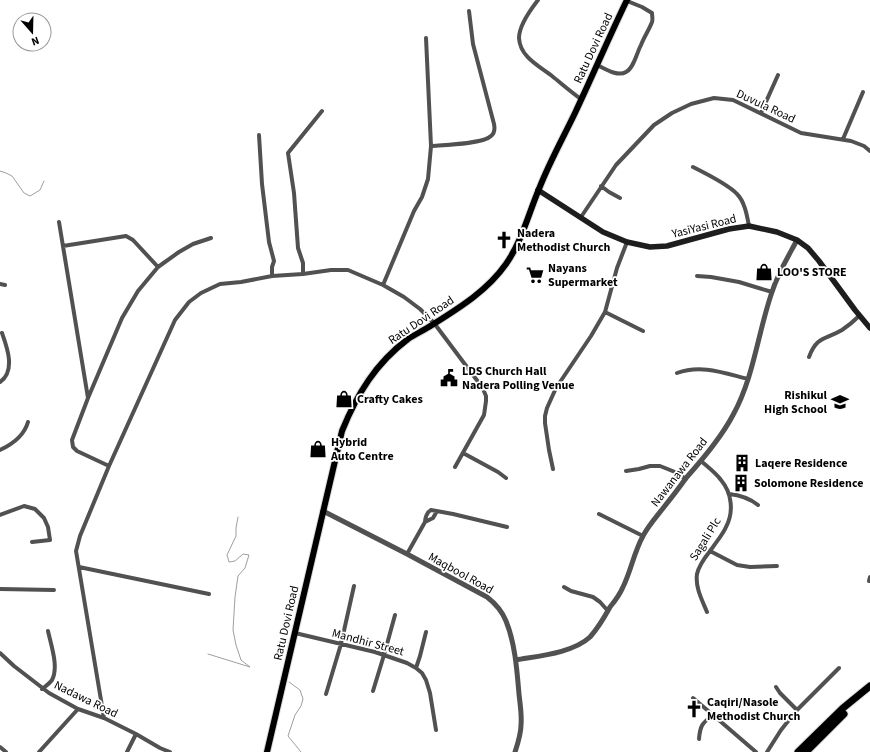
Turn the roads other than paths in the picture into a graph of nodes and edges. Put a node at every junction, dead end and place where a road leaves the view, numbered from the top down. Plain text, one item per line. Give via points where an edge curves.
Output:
1 (538, 0) edge
2 (627, 1) edge
3 (468, 11) dead end
4 (426, 38) dead end
5 (597, 65) junction
6 (778, 75) dead end
7 (863, 92) dead end
8 (581, 99) junction
9 (322, 111) dead end
10 (761, 113) junction
11 (259, 136) dead end
12 (843, 139) junction
13 (431, 146) junction
14 (870, 151) edge
15 (693, 167) dead end
16 (601, 186) junction
17 (538, 190) junction
18 (620, 198) dead end
19 (580, 216) junction
20 (59, 222) dead end
21 (749, 226) junction
22 (211, 238) dead end
23 (797, 240) junction
24 (628, 242) junction
25 (63, 246) junction
26 (158, 267) junction
27 (303, 274) junction
28 (272, 276) junction
29 (697, 276) dead end
30 (383, 285) junction
31 (772, 292) junction
32 (605, 312) junction
33 (859, 316) junction
34 (434, 323) junction
35 (870, 328) edge
36 (643, 331) dead end
37 (2, 333) dead end
38 (809, 358) dead end
39 (677, 373) dead end
40 (748, 379) junction
41 (0, 382) edge
42 (88, 398) junction
43 (28, 422) dead end
44 (0, 450) edge
45 (463, 453) junction
46 (701, 462) junction
47 (108, 466) junction
48 (455, 467) dead end
49 (553, 469) dead end
50 (626, 470) dead end
51 (506, 478) dead end
52 (686, 479) junction
53 (729, 494) junction
54 (758, 505) dead end
55 (323, 511) junction
56 (437, 511) junction
57 (599, 514) dead end
58 (0, 515) edge
59 (425, 522) junction
60 (507, 527) dead end
61 (643, 536) junction
62 (32, 542) dead end
63 (710, 551) junction
64 (407, 554) junction
65 (777, 566) dead end
66 (78, 567) junction
67 (354, 586) dead end
68 (564, 588) dead end
69 (0, 589) edge
70 (54, 590) dead end
71 (209, 594) dead end
72 (608, 611) junction
73 (707, 612) dead end
74 (395, 615) dead end
75 (48, 631) dead end
76 (426, 632) dead end
77 (295, 634) junction
78 (341, 644) junction
79 (0, 653) edge
80 (384, 655) junction
81 (516, 660) junction
82 (416, 668) junction
83 (839, 668) dead end
84 (870, 686) edge
85 (776, 687) dead end
86 (42, 689) junction
87 (373, 691) dead end
88 (870, 692) edge
89 (326, 694) dead end
90 (693, 698) dead end
91 (78, 709) junction
92 (797, 710) junction
93 (713, 715) junction
94 (104, 718) junction
95 (436, 730) dead end
96 (136, 734) junction
97 (699, 739) dead end
98 (0, 747) edge
99 (159, 750) edge
100 (753, 751) edge
101 (6, 752) edge
102 (39, 752) edge
103 (127, 752) edge
104 (170, 752) edge
105 (267, 752) edge
106 (515, 752) edge
107 (767, 752) edge
108 (798, 752) edge
109 (806, 752) edge

1 - 8 street via 522,28 519,37 521,47 536,65
2 - 5 main road, Ratu Dovi Road
2 - 5 street via 652,13 653,18 648,32 626,73 616,73
3 - 13 street via 473,44 494,132 491,137 480,141
4 - 13 street
5 - 8 main road, Ratu Dovi Road
6 - 10 street
7 - 12 street
8 - 17 main road, Ratu Dovi Road
9 - 27 street via 288,153
10 - 12 street, Duvula Road via 801,133
10 - 16 street, Duvula Road via 733,100 714,98 691,104 654,125
11 - 28 street via 269,242 274,261
12 - 14 street, Duvula Road via 864,146
13 - 30 street via 428,179
15 - 21 street via 737,194 747,214
16 - 18 street
16 - 19 street, Duvula Road
17 - 19 main road, YasiYasi Road
17 - 34 main road, Ratu Dovi Road via 522,235 506,264 488,285
19 - 24 main road, YasiYasi Road via 603,232
20 - 25 street
21 - 23 main road, YasiYasi Road via 777,232
21 - 24 main road, YasiYasi Road via 667,246 650,247
22 - 26 street via 193,244
23 - 31 street, Nawanawa Road
23 - 33 main road, YasiYasi Road via 819,261
24 - 32 street via 617,268
25 - 26 street via 126,236 134,240
25 - 42 street
26 - 42 street via 138,291 122,318
27 - 28 street
27 - 30 street via 348,270
28 - 47 street via 220,284 189,302 174,320
29 - 31 street via 740,282
30 - 34 street via 420,309
31 - 40 street, Nawanawa Road
32 - 36 street
32 - 49 street via 556,388 547,408 546,429
33 - 35 main road, YasiYasi Road
33 - 38 street via 841,330 815,344
34 - 45 street via 486,396 484,415
34 - 55 main road, Ratu Dovi Road via 408,339 390,355 371,375 361,391 342,431
37 - 41 street via 9,360 8,371
39 - 40 street via 704,369
40 - 46 street, Nawanawa Road via 733,416
42 - 47 street via 72,440 73,447 77,452
43 - 44 street via 18,439
45 - 48 street
45 - 51 street
46 - 52 street, Nawanawa Road
46 - 53 street via 722,481
47 - 66 street via 80,536 76,551
50 - 52 street via 660,466
52 - 61 street, Nawanawa Road
53 - 54 street via 746,497
53 - 63 street, Sagali Plc via 729,520
55 - 64 street, Maqbool Road
55 - 77 main road, Ratu Dovi Road
56 - 59 street via 433,518
56 - 59 street via 430,511
56 - 60 street
57 - 61 street
58 - 62 street via 24,506 35,509 44,518 50,540
59 - 64 street
61 - 72 street, Nawanawa Road via 623,586
63 - 65 street via 737,565
63 - 73 street, Sagali Plc via 699,566 697,579
64 - 81 street, Maqbool Road via 494,603 506,621
66 - 71 street
66 - 94 street
67 - 78 street
68 - 72 street via 592,597
69 - 70 street
72 - 81 street, Nawanawa Road via 589,638 574,647
74 - 80 street
75 - 86 street via 55,671 52,680
76 - 82 street
77 - 78 street, Mandhir Street
77 - 105 main road, Ratu Dovi Road
78 - 80 street, Mandhir Street
78 - 89 street
79 - 86 street, Nadawa Road
80 - 82 street, Mandhir Street
80 - 87 street
81 - 106 street, Maqbool Road via 522,725
82 - 95 street, Mandhir Street via 426,680
83 - 92 street
84 - 108 highway via 843,708
85 - 92 street
86 - 91 street, Nadawa Road
88 - 109 highway via 846,711
90 - 93 street
91 - 94 street, Nadawa Road
91 - 102 street
92 - 107 street
93 - 97 street via 701,726
93 - 100 street
94 - 96 street, Nadawa Road
96 - 99 street, Nadawa Road
96 - 103 street
98 - 101 street
99 - 104 street, Nadawa Road

